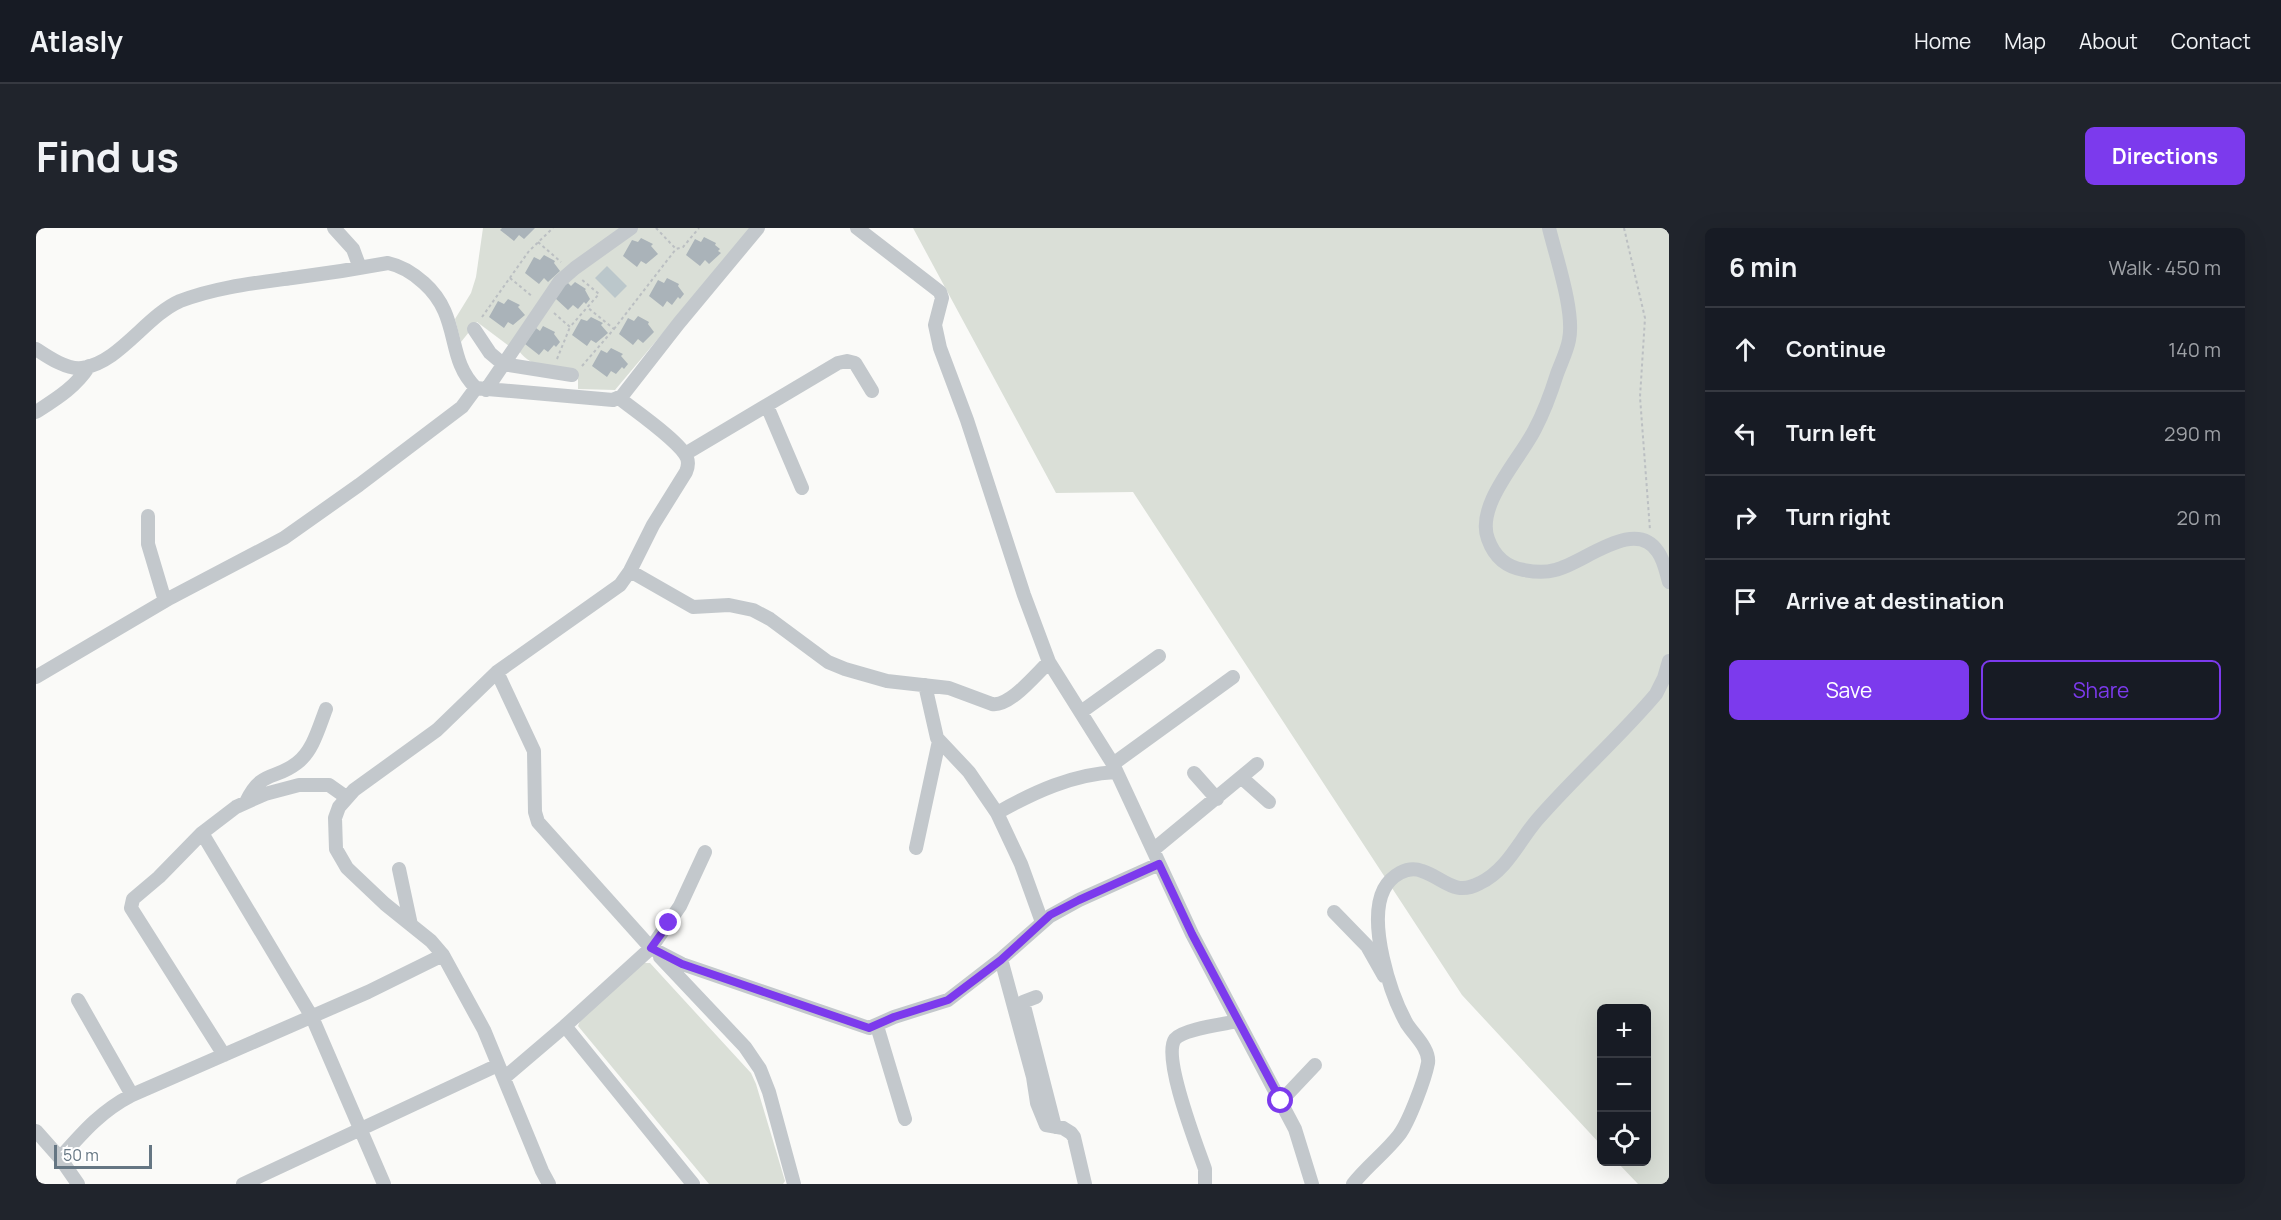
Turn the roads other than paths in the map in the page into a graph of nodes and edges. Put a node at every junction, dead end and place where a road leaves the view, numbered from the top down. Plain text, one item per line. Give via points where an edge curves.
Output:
1 (334, 228) edge
2 (631, 228) edge
3 (758, 228) edge
4 (857, 228) edge
5 (1549, 228) edge
6 (360, 268) junction
7 (474, 328) road end
8 (36, 349) edge
9 (503, 364) junction
10 (89, 366) junction
11 (572, 375) road end
12 (481, 389) junction
13 (872, 391) dead end
14 (619, 398) junction
15 (767, 406) junction
16 (36, 412) edge
17 (685, 454) junction
18 (802, 488) dead end
19 (148, 516) dead end
20 (630, 571) junction
21 (1669, 582) edge
22 (165, 601) junction
23 (1159, 656) dead end
24 (1669, 661) edge
25 (1049, 662) junction
26 (497, 672) junction
27 (1233, 676) dead end
28 (36, 677) edge
29 (925, 685) junction
30 (326, 709) dead end
31 (1081, 712) junction
32 (939, 741) junction
33 (1257, 765) dead end
34 (1114, 768) junction
35 (1194, 773) dead end
36 (1242, 778) junction
37 (346, 797) junction
38 (1217, 800) junction
39 (246, 802) junction
40 (1269, 802) dead end
41 (997, 813) junction
42 (202, 833) junction
43 (916, 848) dead end
44 (1153, 850) junction
45 (705, 852) dead end
46 (1159, 864) junction
47 (399, 869) dead end
48 (1334, 912) dead end
49 (1042, 922) junction
50 (411, 926) junction
51 (651, 948) junction
52 (443, 955) junction
53 (1001, 960) junction
54 (1392, 985) junction
55 (1036, 997) dead end
56 (78, 1000) dead end
57 (312, 1017) junction
58 (1238, 1021) junction
59 (565, 1026) junction
60 (877, 1026) junction
61 (224, 1055) junction
62 (498, 1065) junction
63 (1315, 1065) dead end
64 (504, 1078) junction
65 (132, 1095) junction
66 (1281, 1101) junction
67 (905, 1119) dead end
68 (1054, 1126) junction
69 (359, 1130) junction
70 (36, 1131) edge
71 (60, 1158) junction
72 (78, 1184) edge
73 (243, 1184) edge
74 (384, 1184) edge
75 (549, 1184) edge
76 (693, 1184) edge
77 (794, 1184) edge
78 (1085, 1184) edge
79 (1205, 1184) edge
80 (1312, 1184) edge
81 (1353, 1184) edge

1 - 6 street via 353,249
2 - 9 street via 561,281
3 - 14 street
4 - 25 street via 940,292 935,326 940,348
5 - 21 street via 1570,323 1569,342 1536,429 1489,508 1485,520 1487,538 1506,564 1546,572 1624,539 1641,539 1659,552
6 - 10 street via 194,296 176,303 111,354
6 - 12 street via 397,265 430,289 445,308 467,378
7 - 9 street via 490,353
8 - 10 street via 75,368
9 - 11 street
9 - 12 street
10 - 16 street via 66,393
12 - 14 street
12 - 22 street via 284,538
13 - 15 street via 855,363 847,361
14 - 17 street
15 - 17 street
15 - 18 street
17 - 20 street via 686,472
19 - 22 street via 148,544
20 - 26 street via 615,588
20 - 29 street via 693,607 729,605 753,610 836,666 887,681
22 - 28 street
23 - 31 street
24 - 54 street via 1661,686 1649,702 1548,808 1489,878 1477,885 1457,888 1414,869 1401,872 1390,881 1383,892 1379,938
25 - 29 street via 997,705 949,688
25 - 31 street
26 - 37 street via 437,730
26 - 51 street via 534,751 538,822
27 - 34 street
29 - 32 street
30 - 39 street via 303,757 286,770 266,777
31 - 34 street
32 - 41 street via 969,772
32 - 43 street
33 - 36 street
34 - 41 street via 1054,786
34 - 44 street
35 - 38 street
36 - 38 street
36 - 40 street
37 - 39 street via 329,785 308,784
37 - 50 street via 335,818 334,838 340,858 356,879
38 - 44 street
39 - 42 street
41 - 49 street
42 - 57 street
42 - 61 street via 133,899 131,908
44 - 46 street
45 - 51 street via 680,906
46 - 49 street via 1079,900
46 - 58 street
47 - 50 street
48 - 54 street via 1366,946
49 - 53 street
50 - 52 street
51 - 59 street
51 - 60 street via 682,964 861,1027
51 - 77 street via 745,1047 760,1069
52 - 57 street
52 - 62 street via 476,1011
53 - 60 street via 948,1000
53 - 68 street via 1040,1116 1046,1125
54 - 81 street via 1404,1018 1426,1052 1428,1064 1401,1132
55 - 68 street via 1023,1002
56 - 65 street
57 - 61 street
57 - 69 street
58 - 66 street
58 - 79 street via 1185,1033 1173,1044 1173,1067 1205,1169
59 - 64 street
59 - 76 street
60 - 67 street
61 - 65 street
62 - 64 street
62 - 69 street
63 - 66 street
64 - 75 street
65 - 71 street via 104,1112
66 - 80 street via 1295,1129
68 - 78 street via 1074,1137
69 - 73 street
69 - 74 street
70 - 71 street
71 - 72 street

